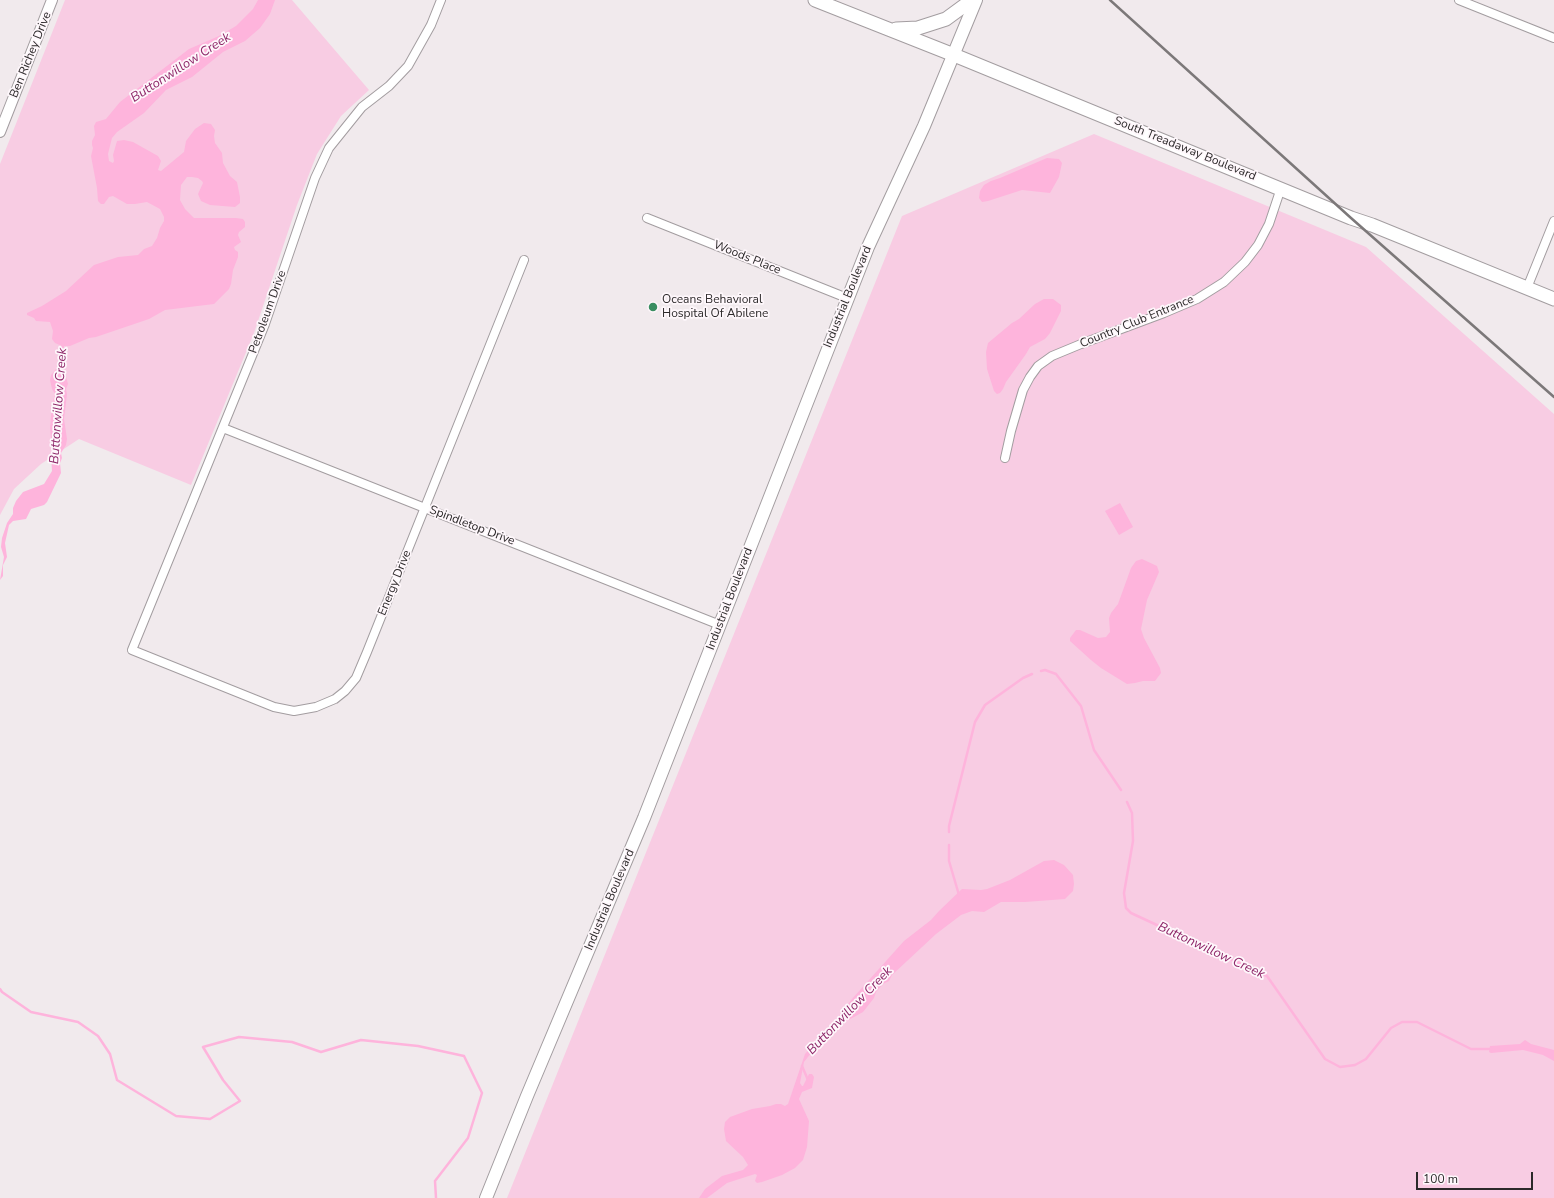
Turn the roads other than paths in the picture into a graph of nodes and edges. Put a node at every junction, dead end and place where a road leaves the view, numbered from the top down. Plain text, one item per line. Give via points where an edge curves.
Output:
1 (52, 0) edge
2 (441, 0) edge
3 (815, 0) edge
4 (972, 0) edge
5 (976, 0) edge
6 (1459, 0) edge
7 (890, 29) junction
8 (1554, 38) edge
9 (954, 55) junction
10 (0, 132) edge
11 (1281, 188) junction
12 (647, 218) dead end
13 (1554, 221) edge
14 (524, 260) dead end
15 (1527, 288) junction
16 (848, 298) junction
17 (1554, 299) edge
18 (223, 428) junction
19 (1005, 458) dead end
20 (425, 508) junction
21 (720, 625) junction
22 (132, 650) joint
23 (486, 1198) edge

1 - 10 street, Ben Richey Drive
2 - 18 street, Petroleum Drive via 431,25 408,66 362,108 329,148 315,178 265,324
3 - 7 main road, South Treadaway Boulevard
4 - 7 main road via 946,19 918,28
5 - 9 main road, Industrial Boulevard
6 - 8 street
7 - 9 main road, South Treadaway Boulevard
9 - 11 main road, South Treadaway Boulevard
9 - 16 main road, Industrial Boulevard via 912,154 868,247
11 - 15 main road, South Treadaway Boulevard
11 - 19 street, Country Club Entrance via 1269,224 1258,245 1224,282 1197,299 1052,356 1038,366 1024,390
12 - 16 street, Woods Place
13 - 15 street
14 - 20 street, Energy Drive
15 - 17 main road, South Treadaway Boulevard
16 - 21 main road, Industrial Boulevard
18 - 20 street, Spindletop Drive
18 - 22 street, Petroleum Drive
20 - 21 street, Spindletop Drive
20 - 22 street, Energy Drive via 356,678 345,691 330,701 316,707 294,711 274,707
21 - 23 main road, Industrial Boulevard via 644,818

